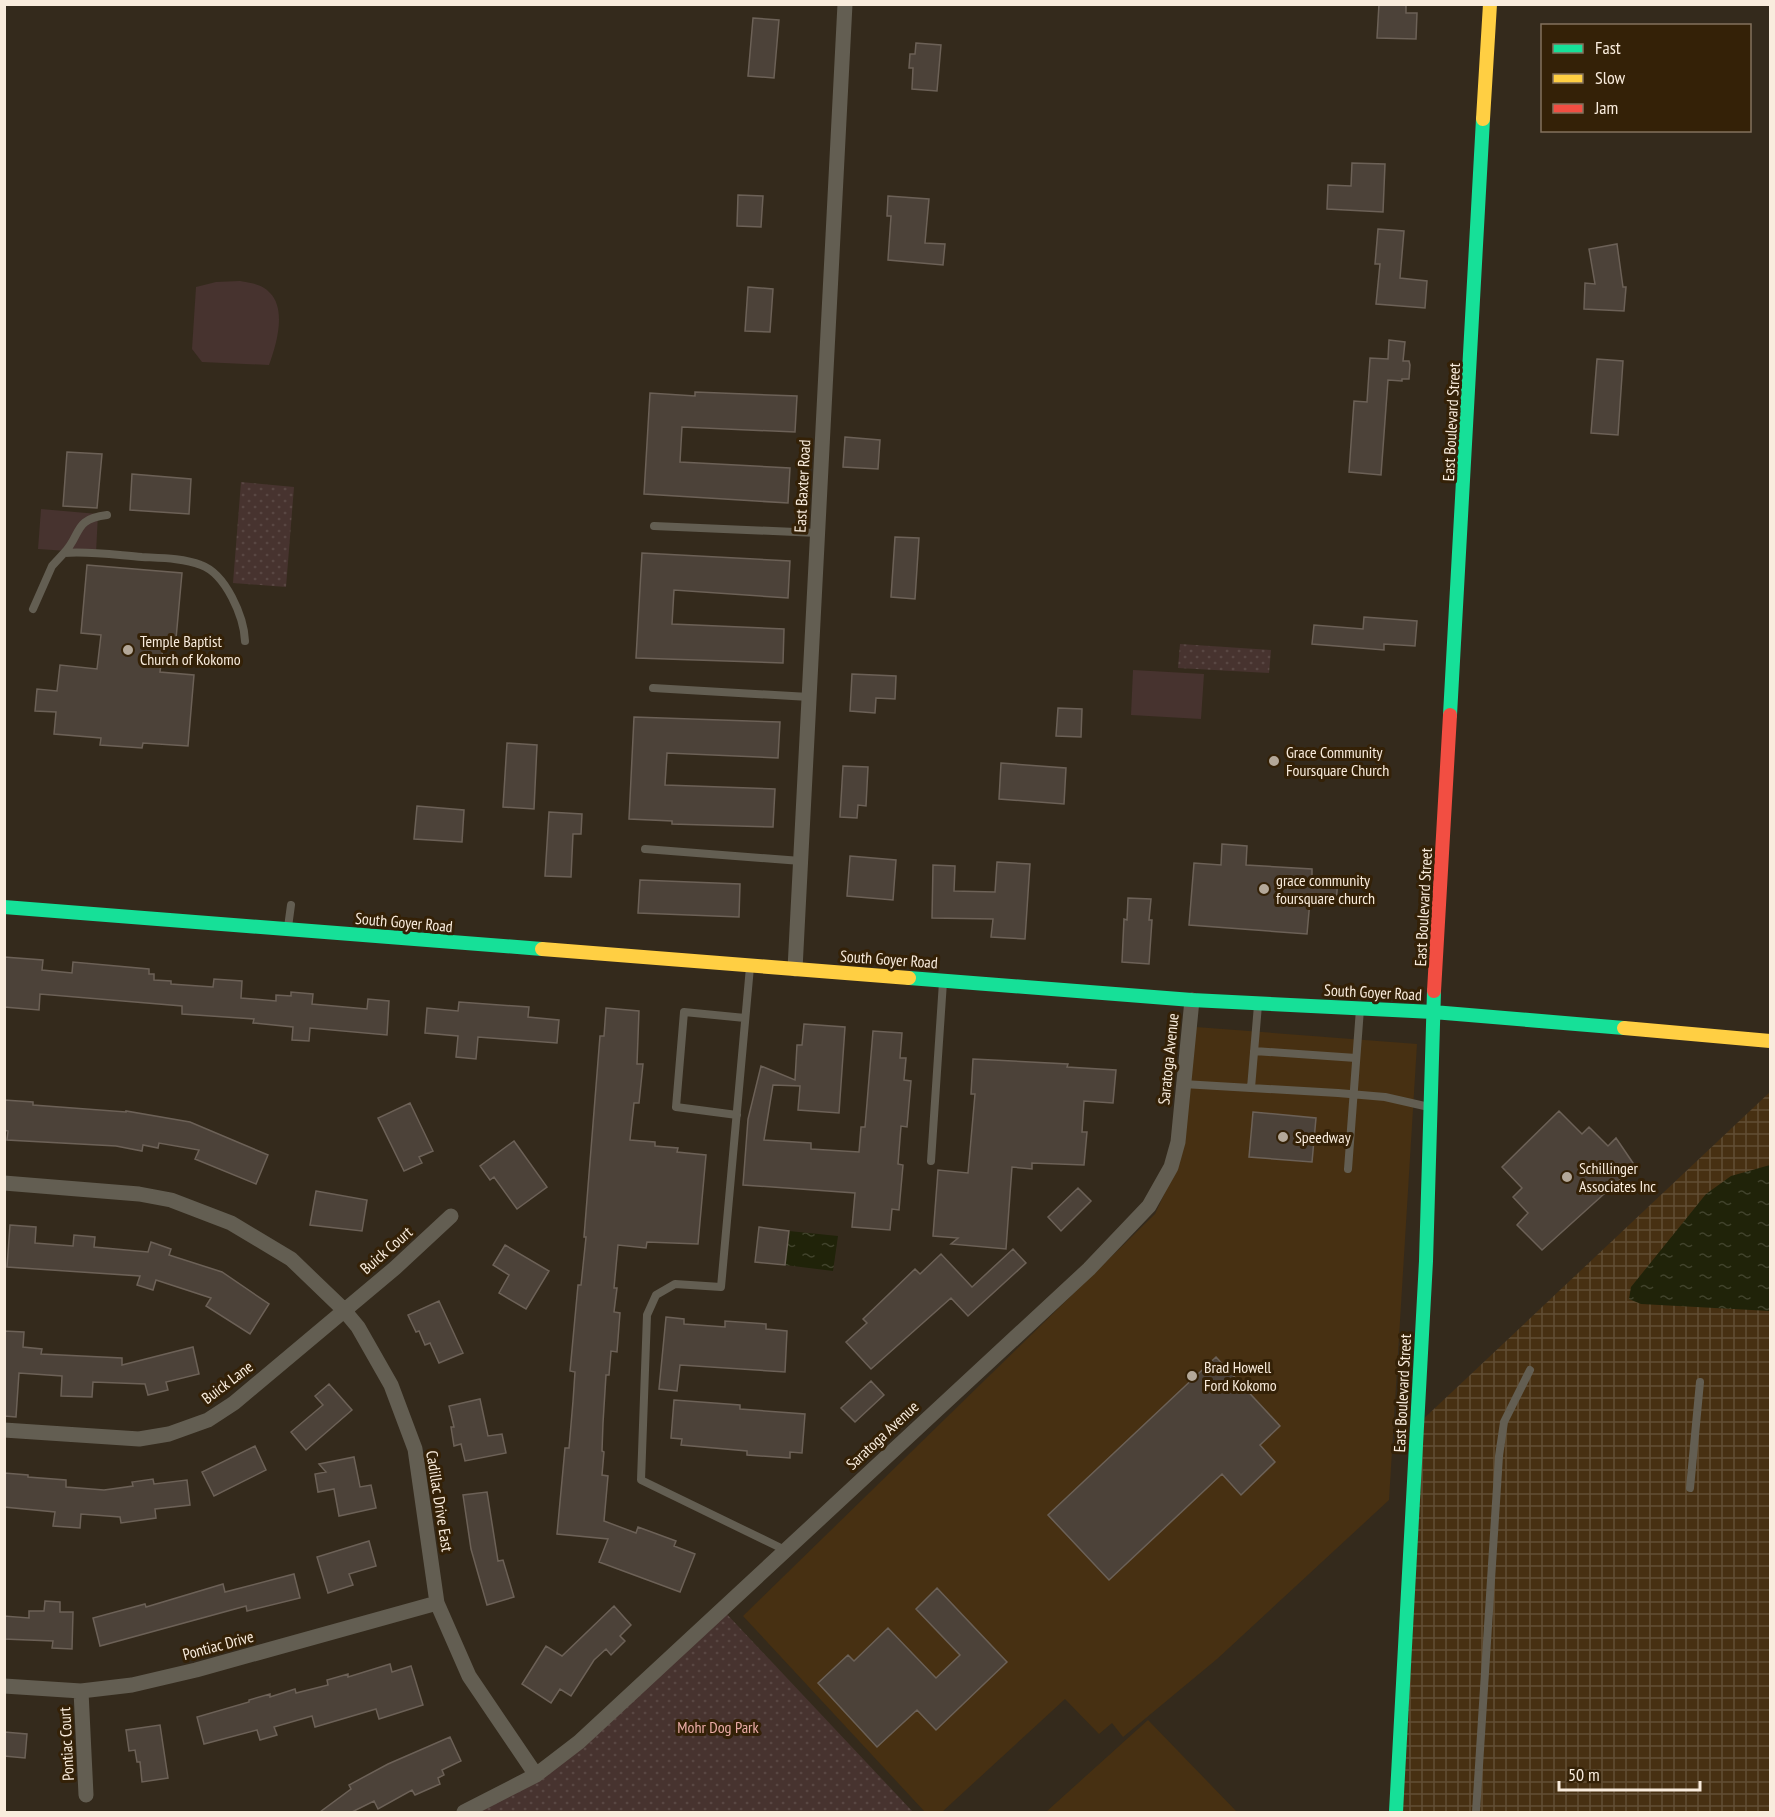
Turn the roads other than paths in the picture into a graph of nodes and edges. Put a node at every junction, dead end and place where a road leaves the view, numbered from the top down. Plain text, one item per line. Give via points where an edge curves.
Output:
1 (845, 4) edge
2 (1490, 4) edge
3 (107, 515) dead end
4 (654, 526) dead end
5 (818, 533) junction
6 (64, 553) junction
7 (33, 609) dead end
8 (245, 641) dead end
9 (653, 688) dead end
10 (809, 697) junction
11 (645, 849) dead end
12 (801, 861) junction
13 (291, 905) dead end
14 (4, 907) edge
15 (288, 929) junction
16 (750, 965) junction
17 (795, 969) junction
18 (943, 980) junction
19 (1192, 1000) junction
20 (1258, 1003) junction
21 (1360, 1008) junction
22 (1433, 1012) junction
23 (745, 1018) junction
24 (1770, 1041) edge
25 (1254, 1051) junction
26 (1356, 1058) junction
27 (1183, 1084) junction
28 (1251, 1088) junction
29 (1354, 1094) junction
30 (1430, 1107) junction
31 (736, 1115) junction
32 (931, 1161) dead end
33 (1348, 1169) dead end
34 (4, 1183) edge
35 (451, 1216) dead end
36 (343, 1309) junction
37 (1530, 1370) dead end
38 (1700, 1382) dead end
39 (4, 1430) edge
40 (1690, 1488) dead end
41 (785, 1550) junction
42 (437, 1603) junction
43 (4, 1686) edge
44 (81, 1691) junction
45 (536, 1775) junction
46 (86, 1795) dead end
47 (464, 1812) edge
48 (1396, 1812) edge
49 (1476, 1812) edge

1 - 5 street, East Baxter Road
2 - 22 main road, East Boulevard Street
3 - 6 lane via 83,523
4 - 5 lane
5 - 10 street, East Baxter Road
6 - 7 lane via 52,566
6 - 8 lane via 203,565 218,576 234,599
9 - 10 lane
10 - 12 street, East Baxter Road
11 - 12 lane
12 - 17 street, East Baxter Road
13 - 15 lane
14 - 15 main road, South Goyer Road
15 - 16 main road, South Goyer Road
16 - 17 main road, South Goyer Road
16 - 23 lane
17 - 18 main road, South Goyer Road
18 - 19 main road, South Goyer Road
18 - 32 lane
19 - 20 main road, South Goyer Road
19 - 27 street, Saratoga Avenue
20 - 21 main road, South Goyer Road
20 - 25 lane
21 - 22 main road, South Goyer Road
21 - 26 lane
22 - 24 main road, South Goyer Road
22 - 30 main road, East Boulevard Street
23 - 31 lane
23 - 31 lane via 684,1012 676,1107
25 - 26 lane
25 - 28 lane
26 - 29 lane
27 - 28 lane
27 - 41 street, Saratoga Avenue via 1178,1142 1171,1167 1149,1206 1089,1269
28 - 29 lane
29 - 30 lane
29 - 33 lane
30 - 48 main road, East Boulevard Street via 1426,1261
31 - 41 lane via 721,1287 675,1284 656,1295 647,1315 641,1480
34 - 36 street, Cadillac Drive East via 139,1194 171,1200 231,1222 291,1259
35 - 36 street, Buick Court
36 - 39 street, Buick Lane via 234,1403 208,1419 169,1434 139,1439
36 - 42 street, Cadillac Drive East via 391,1385 415,1449
37 - 49 lane via 1504,1422 1499,1456
38 - 40 lane
41 - 45 street, Saratoga Avenue via 579,1742
42 - 44 street, Pontiac Drive via 196,1670 132,1685
42 - 45 street, Cadillac Drive East via 470,1676
43 - 44 street, Pontiac Drive
44 - 46 street, Pontiac Court
45 - 47 street, Saratoga Avenue

